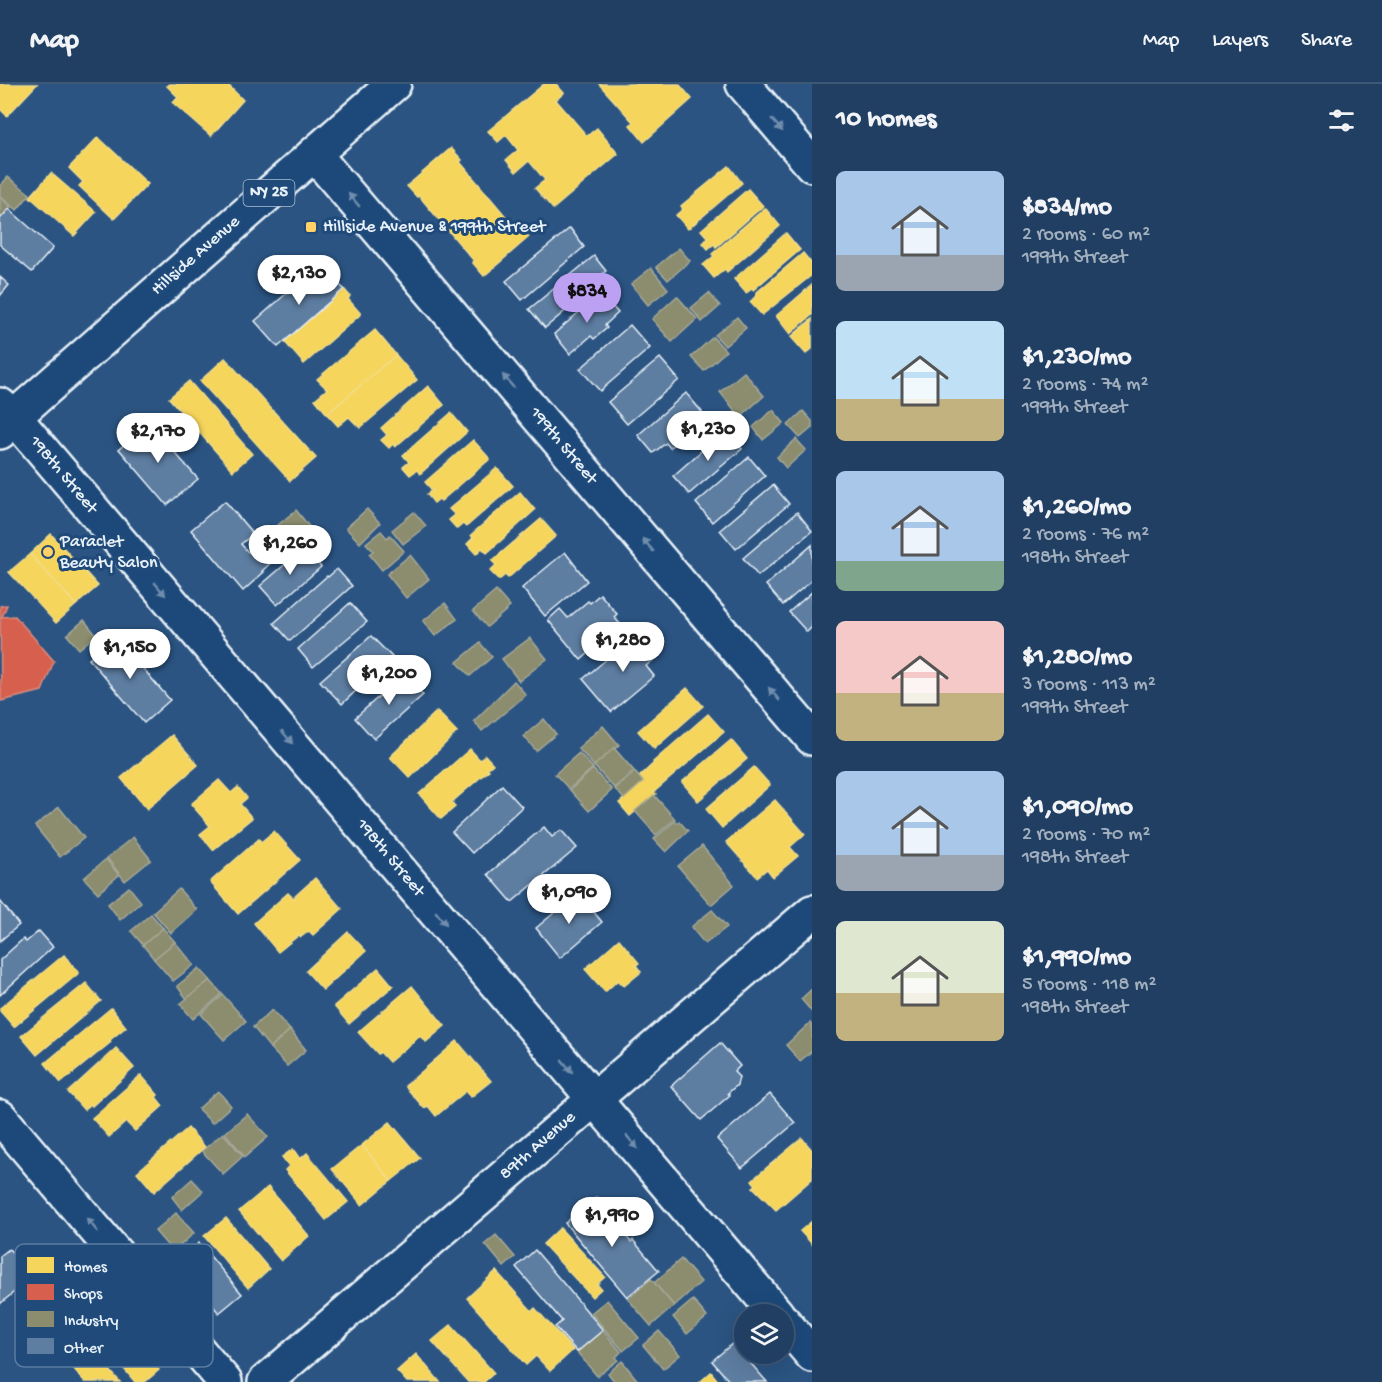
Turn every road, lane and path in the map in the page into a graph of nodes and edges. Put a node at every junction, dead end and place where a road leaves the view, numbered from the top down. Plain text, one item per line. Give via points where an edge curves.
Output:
1 (394, 84) edge
2 (743, 84) edge
3 (314, 154) junction
4 (812, 165) edge
5 (5, 418) edge
6 (812, 738) edge
7 (812, 912) edge
8 (594, 1097) junction
9 (0, 1117) edge
10 (108, 1244) edge
11 (769, 1304) edge
12 (794, 1334) edge
13 (812, 1355) edge
14 (212, 1367) edge
15 (225, 1382) edge
16 (265, 1382) edge

1 - 3 street, Hillside Avenue / NY 25
2 -> 4 street
3 - 5 street, Hillside Avenue / NY 25
6 -> 3 street, 199th Street
5 -> 8 street, 198th Street
7 - 8 street, 89th Avenue
8 -> 11 street, 198th Street
8 - 16 street, 89th Avenue
10 -> 9 street
12 - 13 street
15 -> 14 street

